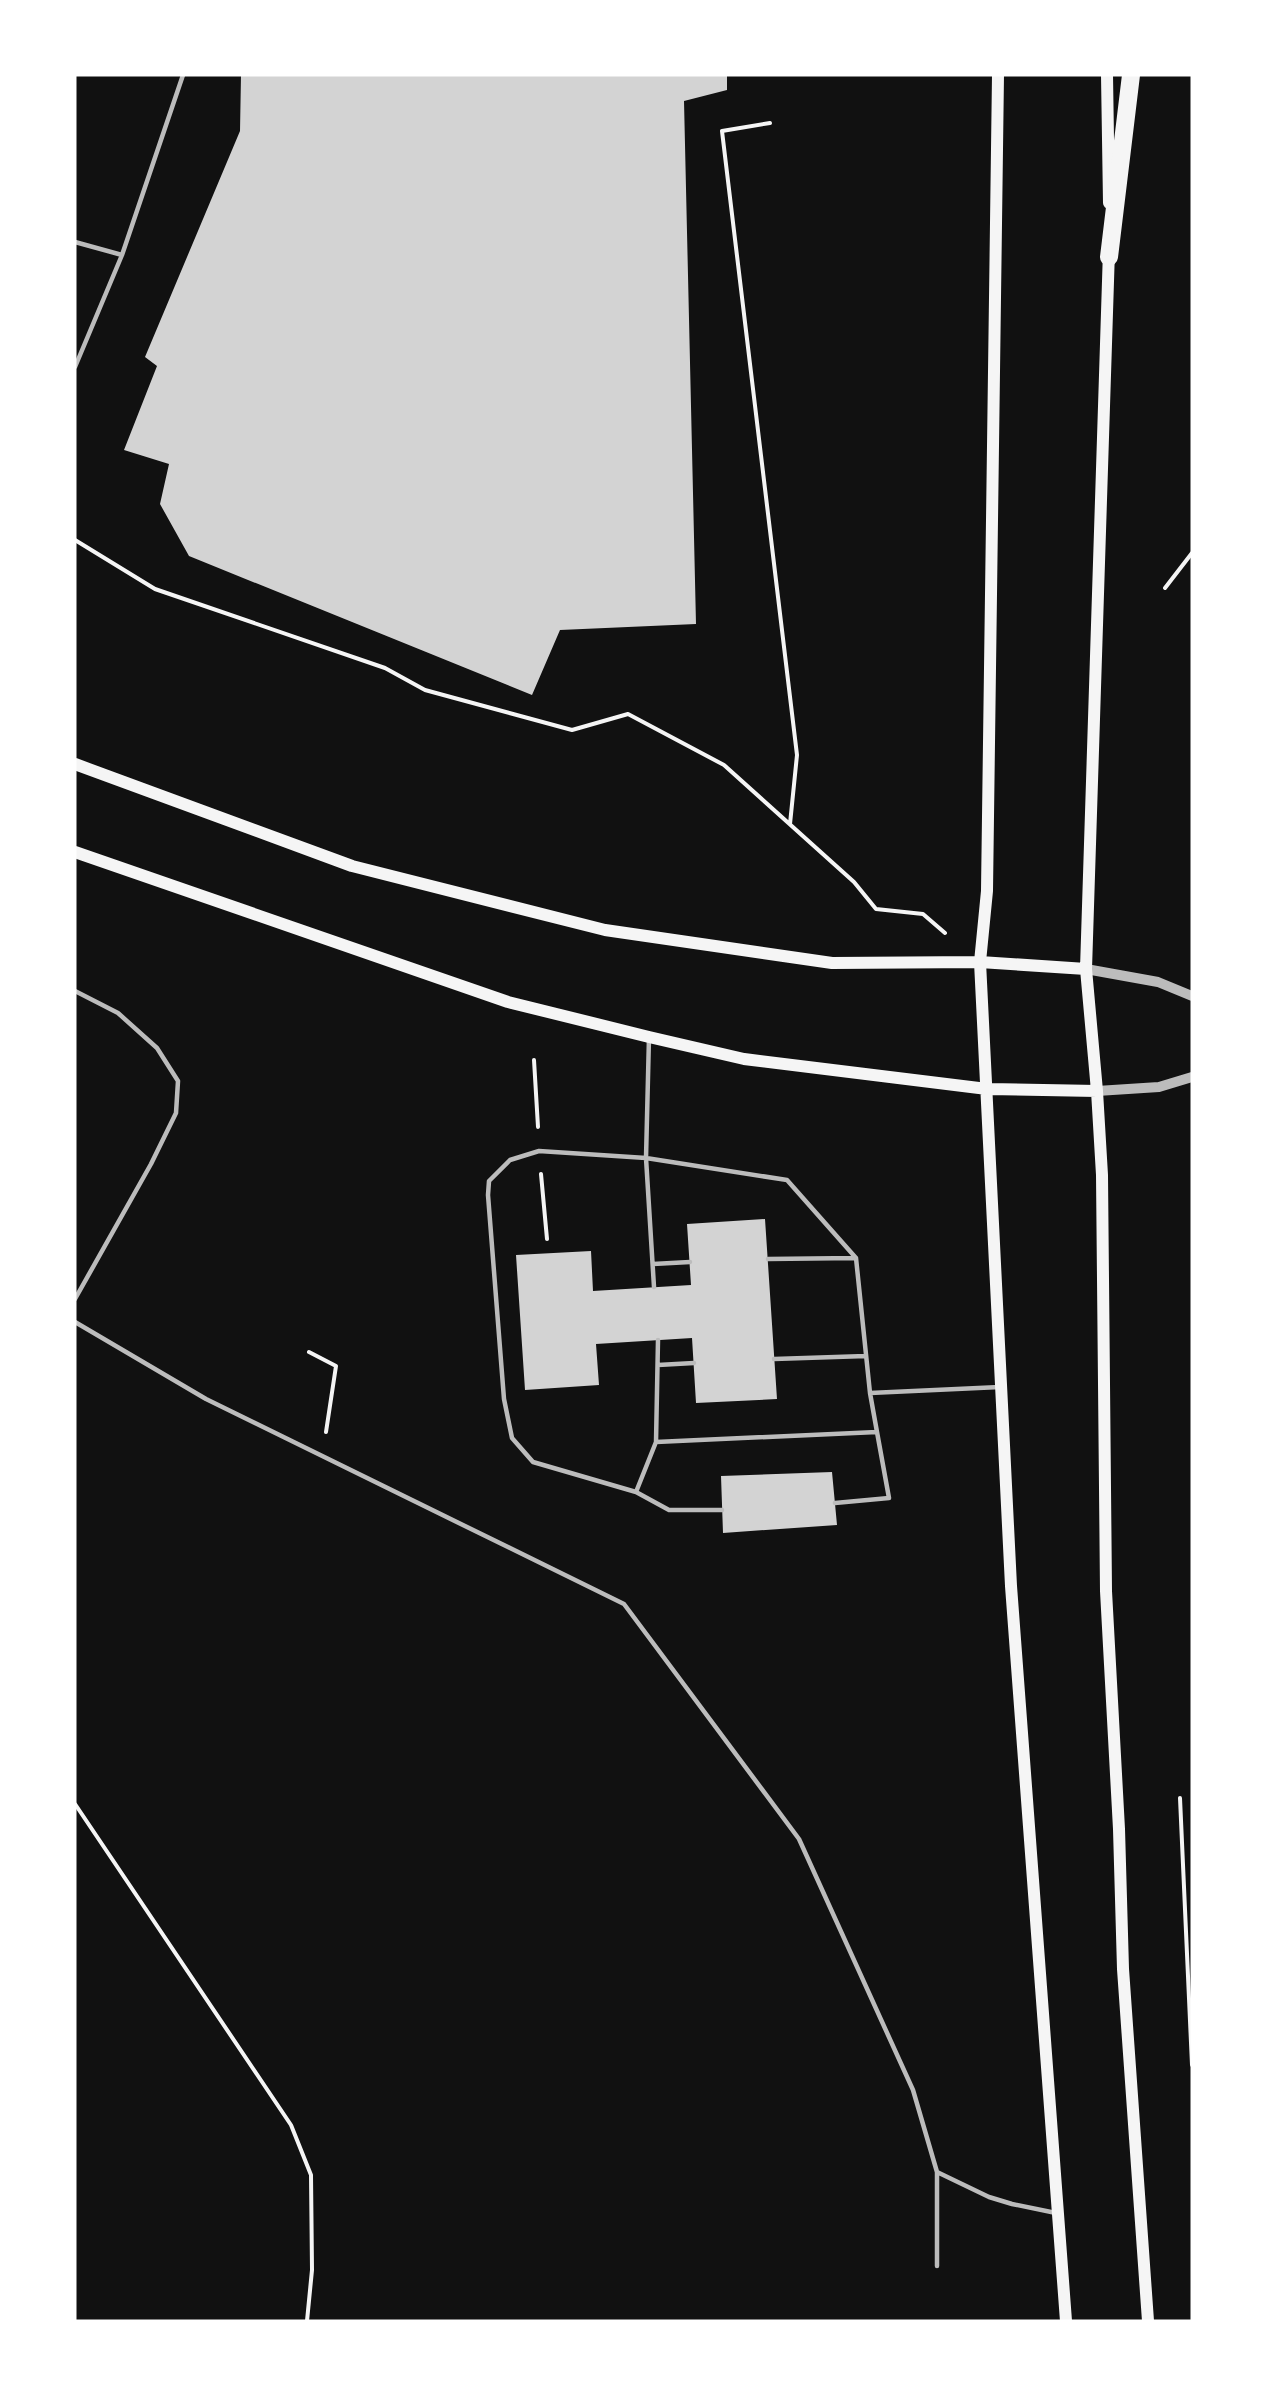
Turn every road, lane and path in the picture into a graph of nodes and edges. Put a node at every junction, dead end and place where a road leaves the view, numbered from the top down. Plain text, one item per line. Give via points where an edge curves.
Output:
1 (183, 75) edge
2 (999, 75) edge
3 (1107, 75) edge
4 (1131, 75) edge
5 (770, 123) dead end
6 (75, 242) edge
7 (122, 255) junction
8 (1109, 256) junction
9 (75, 368) edge
10 (75, 540) edge
11 (1192, 553) edge
12 (1165, 588) dead end
13 (75, 764) edge
14 (790, 824) junction
15 (75, 852) edge
16 (980, 962) junction
17 (1086, 969) junction
18 (75, 991) edge
19 (1192, 996) edge
20 (649, 1037) junction
21 (1192, 1077) edge
22 (987, 1089) junction
23 (1097, 1091) junction
24 (646, 1158) junction
25 (856, 1258) junction
26 (768, 1259) dead end
27 (690, 1262) dead end
28 (653, 1264) junction
29 (654, 1287) dead end
30 (75, 1299) edge
31 (75, 1322) edge
32 (658, 1341) dead end
33 (309, 1352) dead end
34 (866, 1356) junction
35 (774, 1359) dead end
36 (694, 1363) dead end
37 (658, 1365) junction
38 (1002, 1387) junction
39 (870, 1393) junction
40 (877, 1432) junction
41 (656, 1442) junction
42 (323, 1456) junction
43 (636, 1492) junction
44 (835, 1503) dead end
45 (722, 1510) dead end
46 (1180, 1798) dead end
47 (75, 1804) edge
48 (1192, 2065) edge
49 (937, 2172) junction
50 (1059, 2213) junction
51 (937, 2266) dead end
52 (307, 2321) edge
53 (1066, 2321) edge
54 (1148, 2321) edge

1 - 7 lane
2 - 16 main road via 987,891
3 - 8 main road
4 - 8 highway
5 - 14 path via 722,131 797,755
6 - 7 lane
7 - 9 lane
8 - 17 main road
10 - 14 path via 155,589 385,668 425,690 572,730 628,714 724,765
11 - 12 path
13 - 16 main road via 352,866 605,930 832,963
14 - 16 path via 854,882 876,909 923,914
15 - 20 main road via 508,1002
16 - 17 main road
16 - 22 main road
17 - 19 street via 1158,982
17 - 23 main road
18 - 30 lane via 118,1013 157,1048 178,1081 176,1113
20 - 22 main road via 744,1059
20 - 24 lane
21 - 23 street via 1159,1087
22 - 23 main road
22 - 38 main road
23 - 54 main road via 1102,1175 1106,1591 1123,1969
24 - 25 lane via 787,1180
24 - 28 lane
24 - 43 lane via 539,1151 510,1160 489,1181 488,1195 504,1399 512,1438 533,1462
25 - 26 lane
25 - 34 lane
27 - 28 lane
28 - 29 lane
31 - 42 lane via 206,1399
32 - 37 lane
33 - 42 path via 336,1366
34 - 35 lane
34 - 39 lane
36 - 37 lane
37 - 41 lane
38 - 39 lane
38 - 50 main road via 1015,1645
39 - 40 lane
40 - 41 lane
40 - 44 lane via 889,1498
41 - 43 lane
42 - 49 lane via 624,1604 799,1839 913,2090
43 - 45 lane via 669,1510
46 - 48 path
47 - 52 path via 291,2125 311,2175 312,2270
49 - 50 lane via 989,2197
49 - 51 lane
50 - 53 main road

